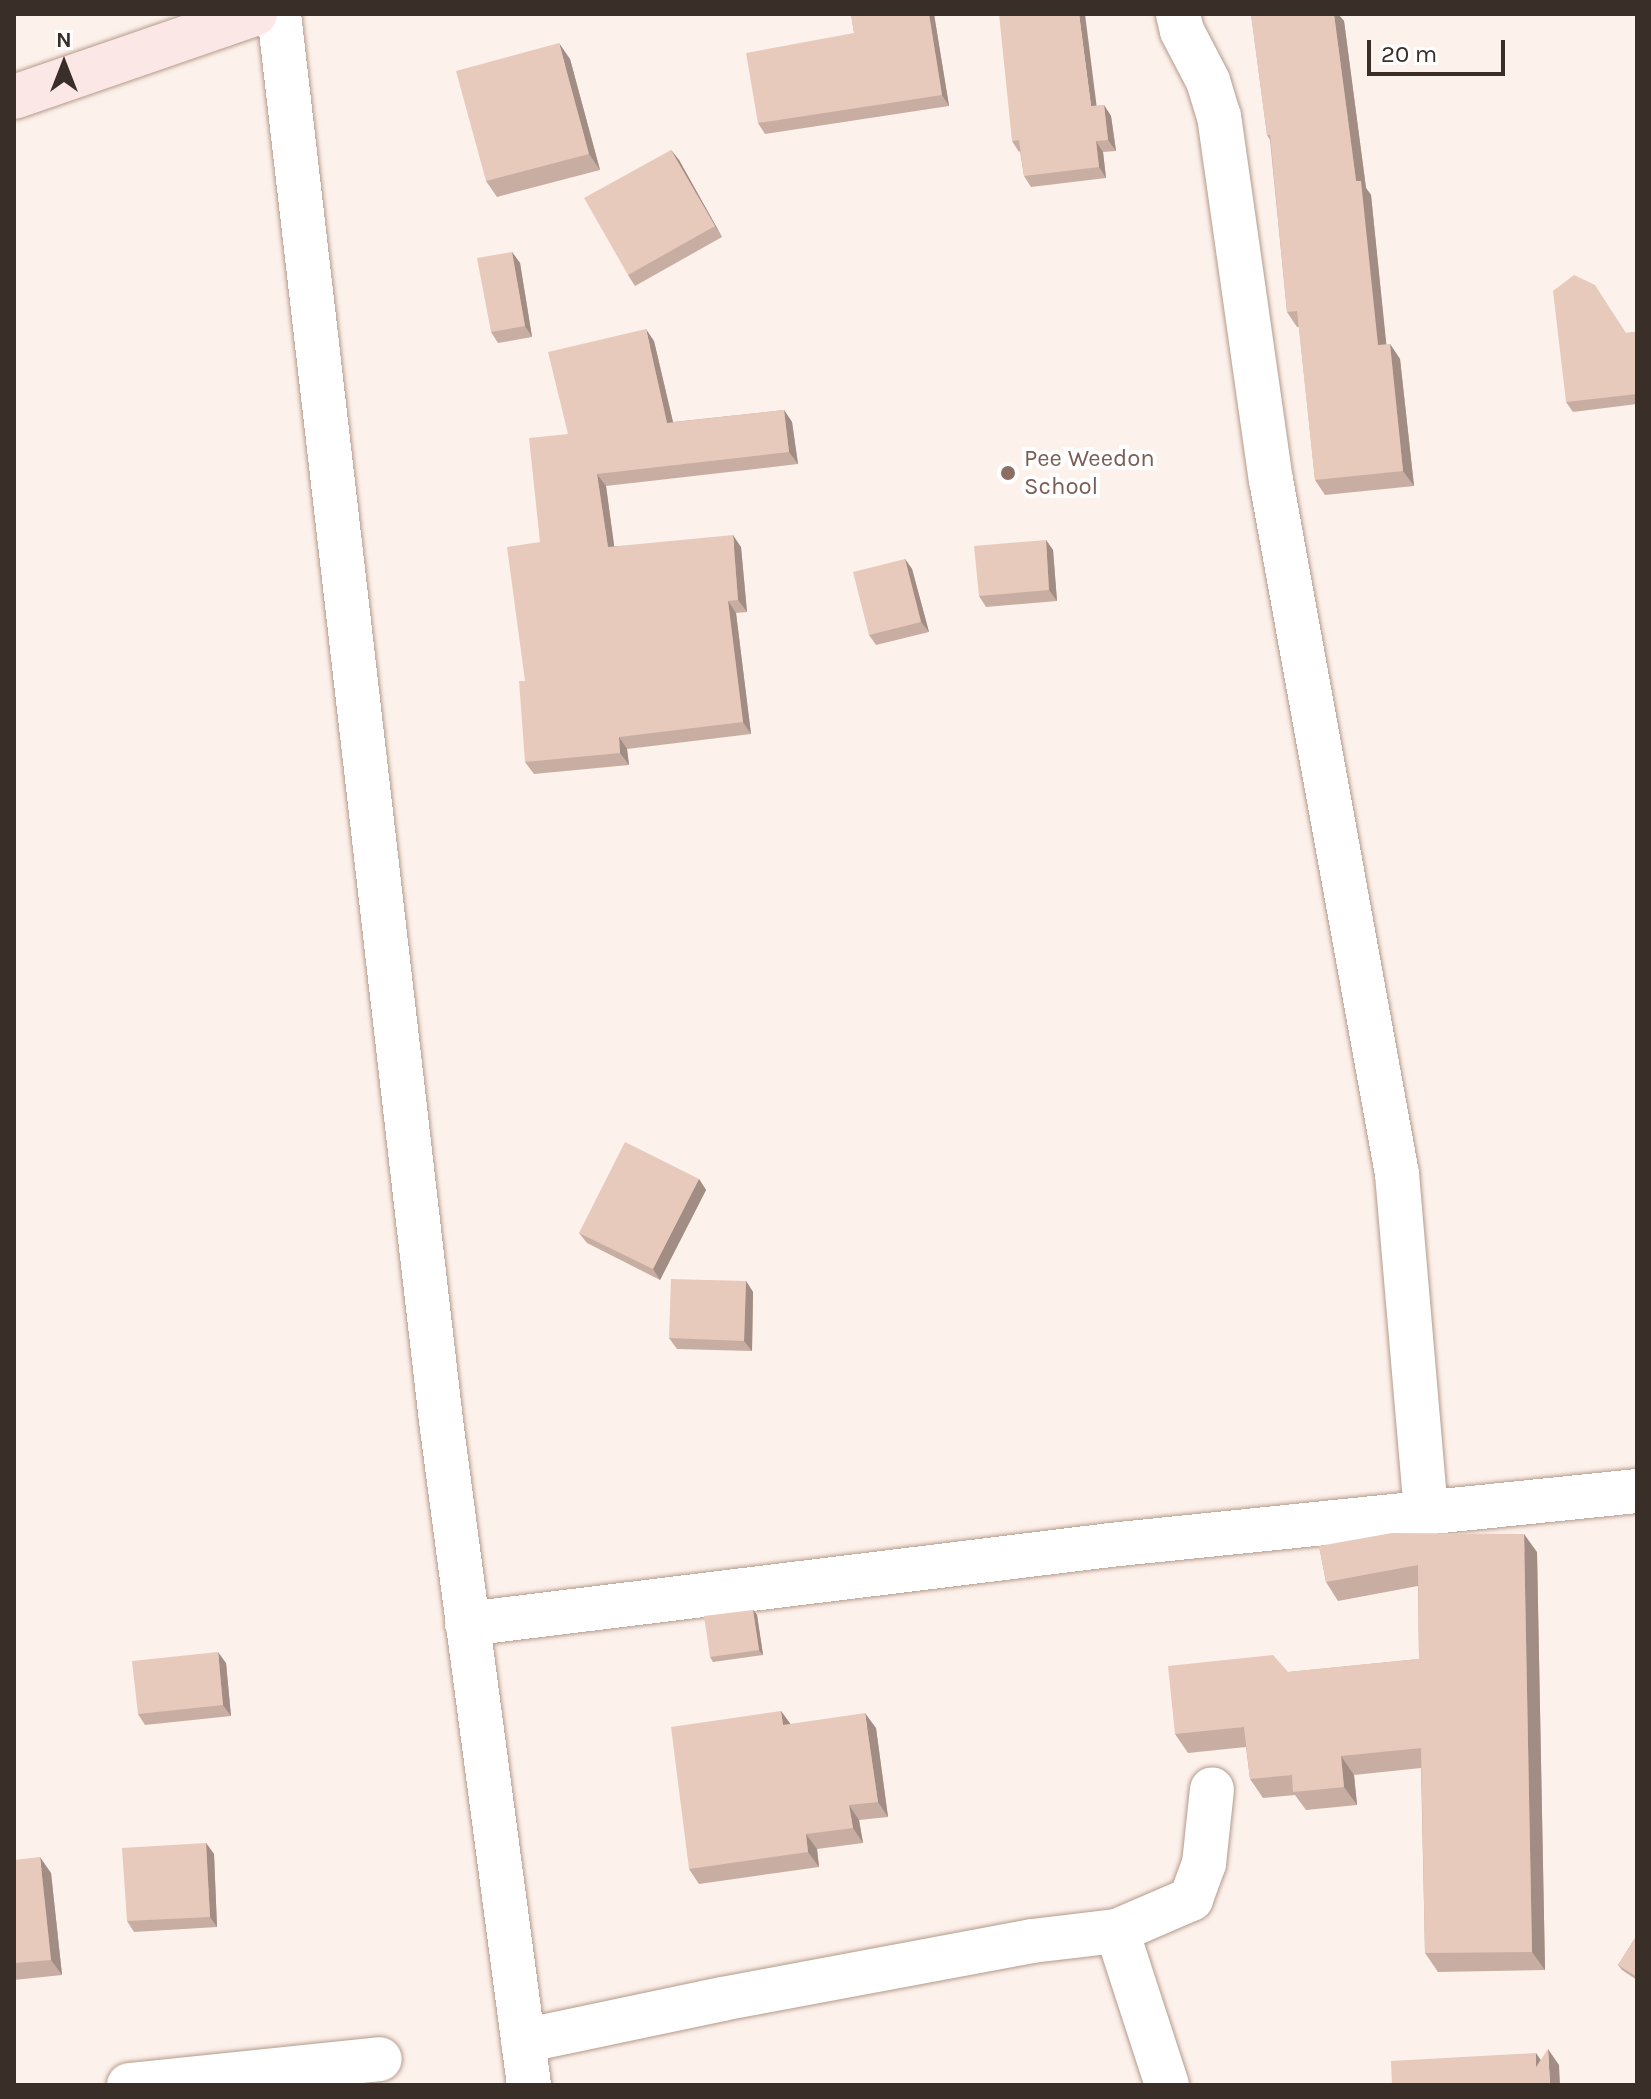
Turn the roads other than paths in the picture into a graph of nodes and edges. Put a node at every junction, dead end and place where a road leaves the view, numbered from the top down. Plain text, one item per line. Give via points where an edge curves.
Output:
1 (255, 14) edge
2 (279, 14) edge
3 (1178, 14) edge
4 (14, 97) edge
5 (1637, 1491) edge
6 (1426, 1513) junction
7 (467, 1624) junction
8 (1212, 1789) dead end
9 (1117, 1931) junction
10 (523, 2041) junction
11 (380, 2059) dead end
12 (129, 2085) edge
13 (529, 2085) edge
14 (1167, 2085) edge

1 - 4 main road
2 - 7 street
3 - 6 street via 1219,116 1271,480 1397,1174
5 - 6 street
6 - 7 street via 1110,1545
7 - 10 street
8 - 9 street via 1204,1864 1191,1899
9 - 10 street via 1032,1941
9 - 14 street
10 - 13 street
11 - 12 street

